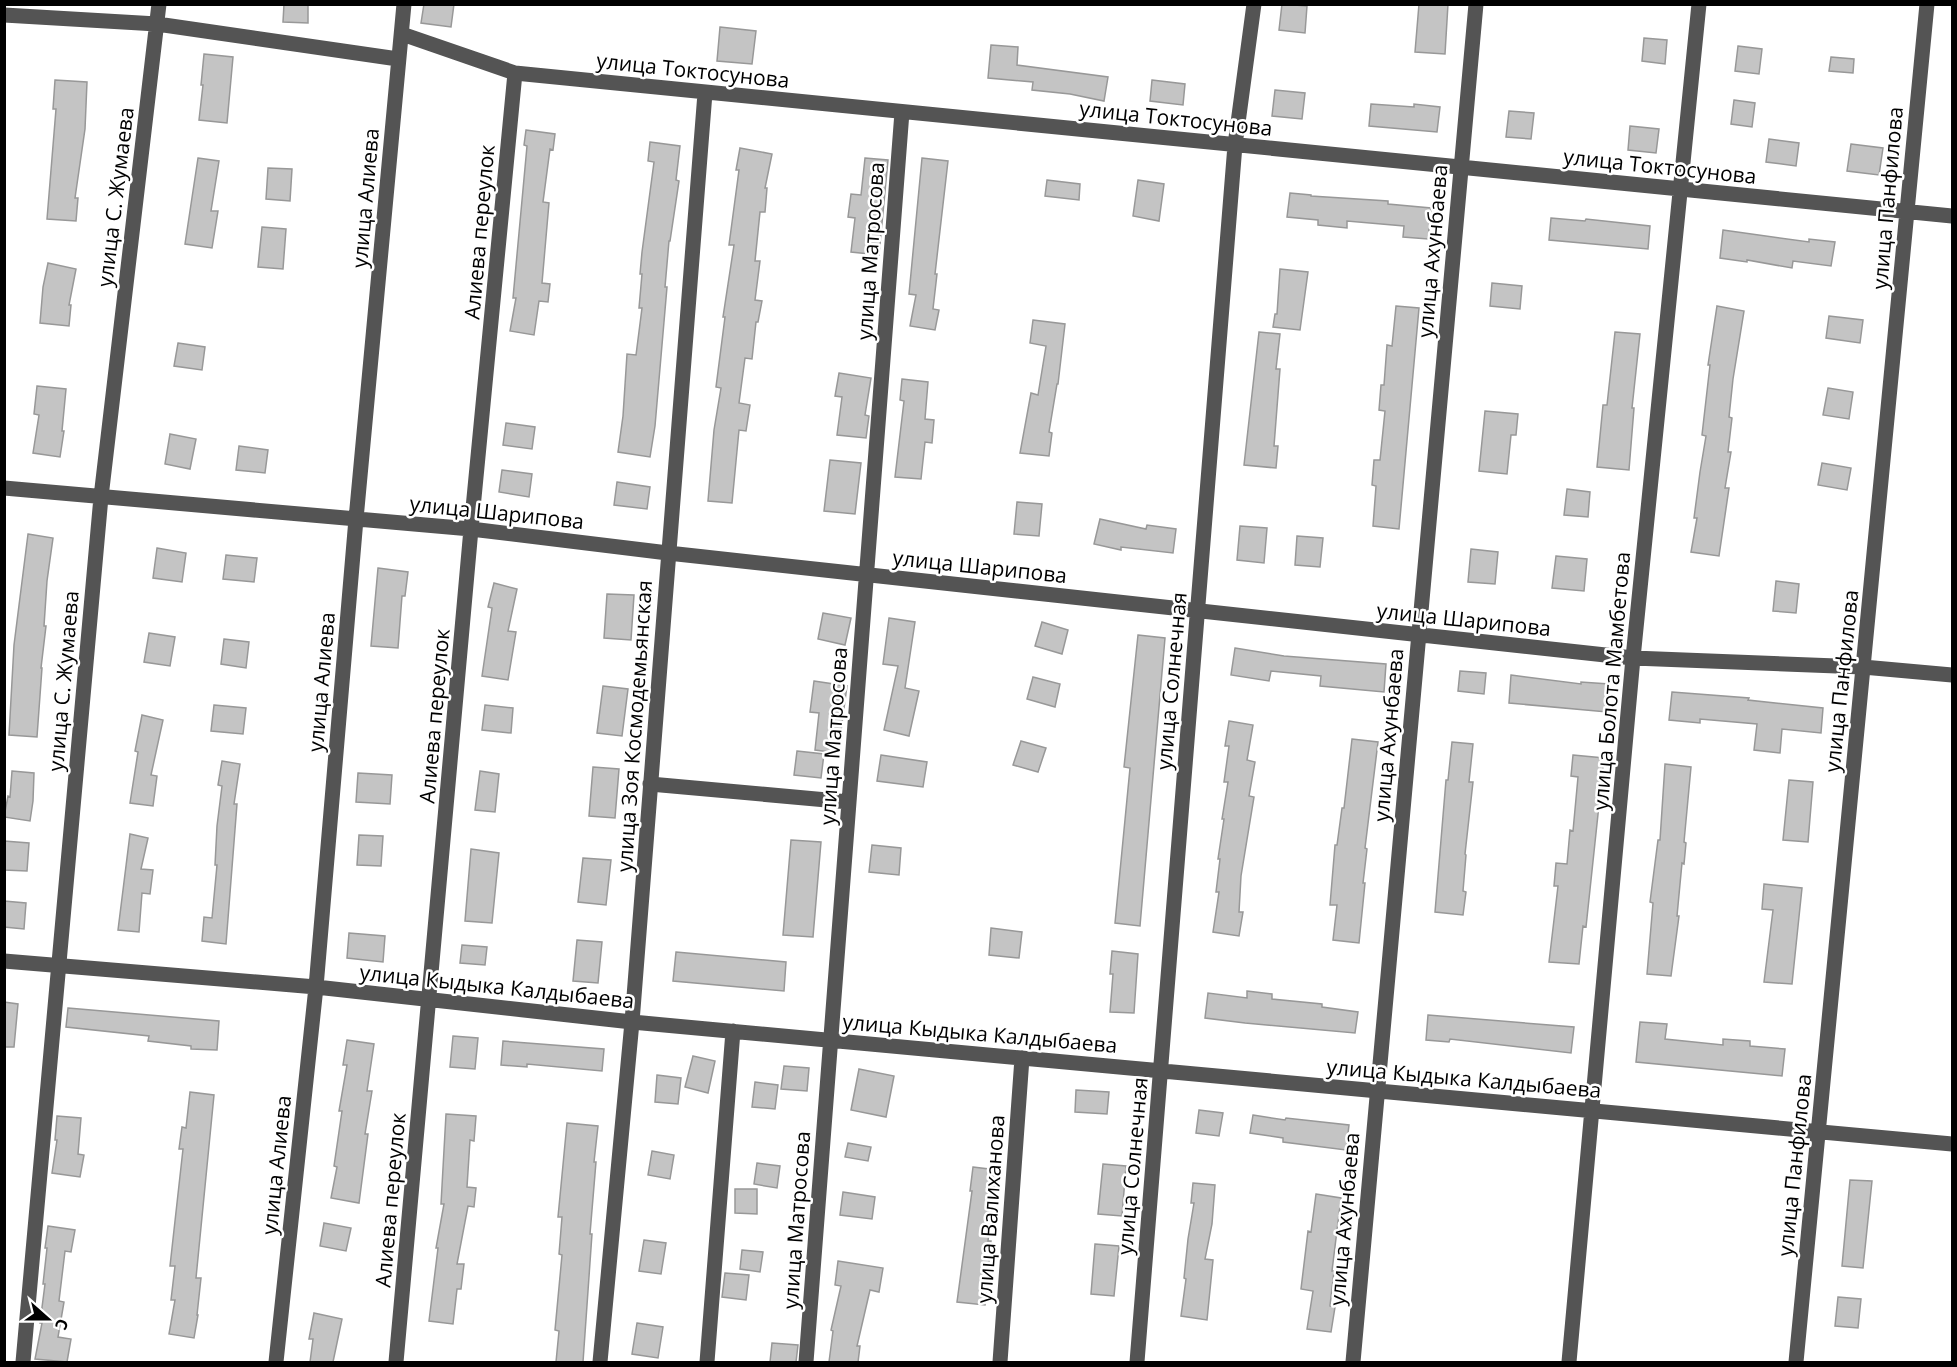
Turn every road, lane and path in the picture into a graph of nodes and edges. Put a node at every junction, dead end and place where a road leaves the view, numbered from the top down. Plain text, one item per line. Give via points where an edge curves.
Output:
1 (159, 4) edge
2 (405, 4) edge
3 (1254, 4) edge
4 (1476, 4) edge
5 (1699, 4) edge
6 (1927, 4) edge
7 (4, 15) edge
8 (157, 24) junction
9 (402, 34) junction
10 (398, 59) junction
11 (515, 73) junction
12 (705, 93) junction
13 (902, 112) junction
14 (1234, 145) junction
15 (1460, 167) junction
16 (1681, 189) junction
17 (1907, 211) junction
18 (1953, 216) edge
19 (4, 488) edge
20 (101, 497) junction
21 (356, 519) junction
22 (471, 529) junction
23 (668, 553) junction
24 (867, 575) junction
25 (1197, 611) junction
26 (1418, 635) junction
27 (1633, 658) junction
28 (1863, 667) junction
29 (1953, 675) edge
30 (650, 784) junction
31 (849, 802) junction
32 (4, 961) edge
33 (59, 965) junction
34 (316, 987) junction
35 (430, 999) junction
36 (632, 1022) junction
37 (733, 1031) junction
38 (831, 1041) junction
39 (1022, 1058) junction
40 (1161, 1071) junction
41 (1377, 1091) junction
42 (1592, 1111) junction
43 (1818, 1132) junction
44 (1953, 1144) edge
45 (23, 1362) edge
46 (276, 1362) edge
47 (396, 1362) edge
48 (600, 1362) edge
49 (707, 1362) edge
50 (806, 1362) edge
51 (1000, 1362) edge
52 (1137, 1362) edge
53 (1353, 1362) edge
54 (1569, 1362) edge
55 (1796, 1362) edge

1 - 8 street, улица С. Жумаева
2 - 9 street, улица Алиева
3 - 14 street, улица Солнечная
4 - 15 street, улица Ахунбаева
5 - 16 street, улица Болота Мамбетова
6 - 17 street, улица Панфилова
7 - 8 street
8 - 10 street
8 - 20 street, улица С. Жумаева
9 - 10 street, улица Алиева
9 - 11 street, улица Токтосунова
10 - 21 street, улица Алиева
11 - 12 street, улица Токтосунова
11 - 22 street, Алиева переулок
12 - 13 street, улица Токтосунова
12 - 23 street, улица Зоя Космодемьянская
13 - 14 street, улица Токтосунова
13 - 24 street, улица Матросова
14 - 15 street, улица Токтосунова
14 - 25 street, улица Солнечная
15 - 16 street, улица Токтосунова
15 - 26 street, улица Ахунбаева
16 - 17 street, улица Токтосунова
16 - 27 street, улица Болота Мамбетова
17 - 18 street, улица Токтосунова
17 - 28 street, улица Панфилова
19 - 20 street, улица Шарипова
20 - 21 street, улица Шарипова
20 - 33 street, улица С. Жумаева
21 - 22 street, улица Шарипова
21 - 34 street, улица Алиева
22 - 23 street, улица Шарипова
22 - 35 street, Алиева переулок
23 - 24 street, улица Шарипова
23 - 30 street, улица Зоя Космодемьянская
24 - 25 street, улица Шарипова
24 - 31 street, улица Матросова
25 - 26 street, улица Шарипова
25 - 40 street, улица Солнечная
26 - 27 street, улица Шарипова
26 - 41 street, улица Ахунбаева
27 - 28 street, улица Шарипова
27 - 42 street, улица Болота Мамбетова
28 - 29 street, улица Шарипова
28 - 43 street, улица Панфилова
30 - 31 street
30 - 36 street, улица Зоя Космодемьянская
31 - 38 street, улица Матросова
32 - 33 street, улица Кыдыка Калдыбаева
33 - 34 street, улица Кыдыка Калдыбаева
33 - 45 street, улица С. Жумаева
34 - 35 street, улица Кыдыка Калдыбаева
34 - 46 street, улица Алиева
35 - 36 street, улица Кыдыка Калдыбаева
35 - 47 street, Алиева переулок
36 - 37 street, улица Кыдыка Калдыбаева
36 - 48 street, улица Зоя Космодемьянская
37 - 38 street, улица Кыдыка Калдыбаева
37 - 49 street
38 - 39 street, улица Кыдыка Калдыбаева
38 - 50 street, улица Матросова
39 - 40 street, улица Кыдыка Калдыбаева
39 - 51 street, улица Валиханова
40 - 41 street, улица Кыдыка Калдыбаева
40 - 52 street, улица Солнечная
41 - 42 street, улица Кыдыка Калдыбаева
41 - 53 street, улица Ахунбаева
42 - 43 street, улица Кыдыка Калдыбаева
42 - 54 street, улица Болота Мамбетова
43 - 44 street, улица Кыдыка Калдыбаева
43 - 55 street, улица Панфилова

